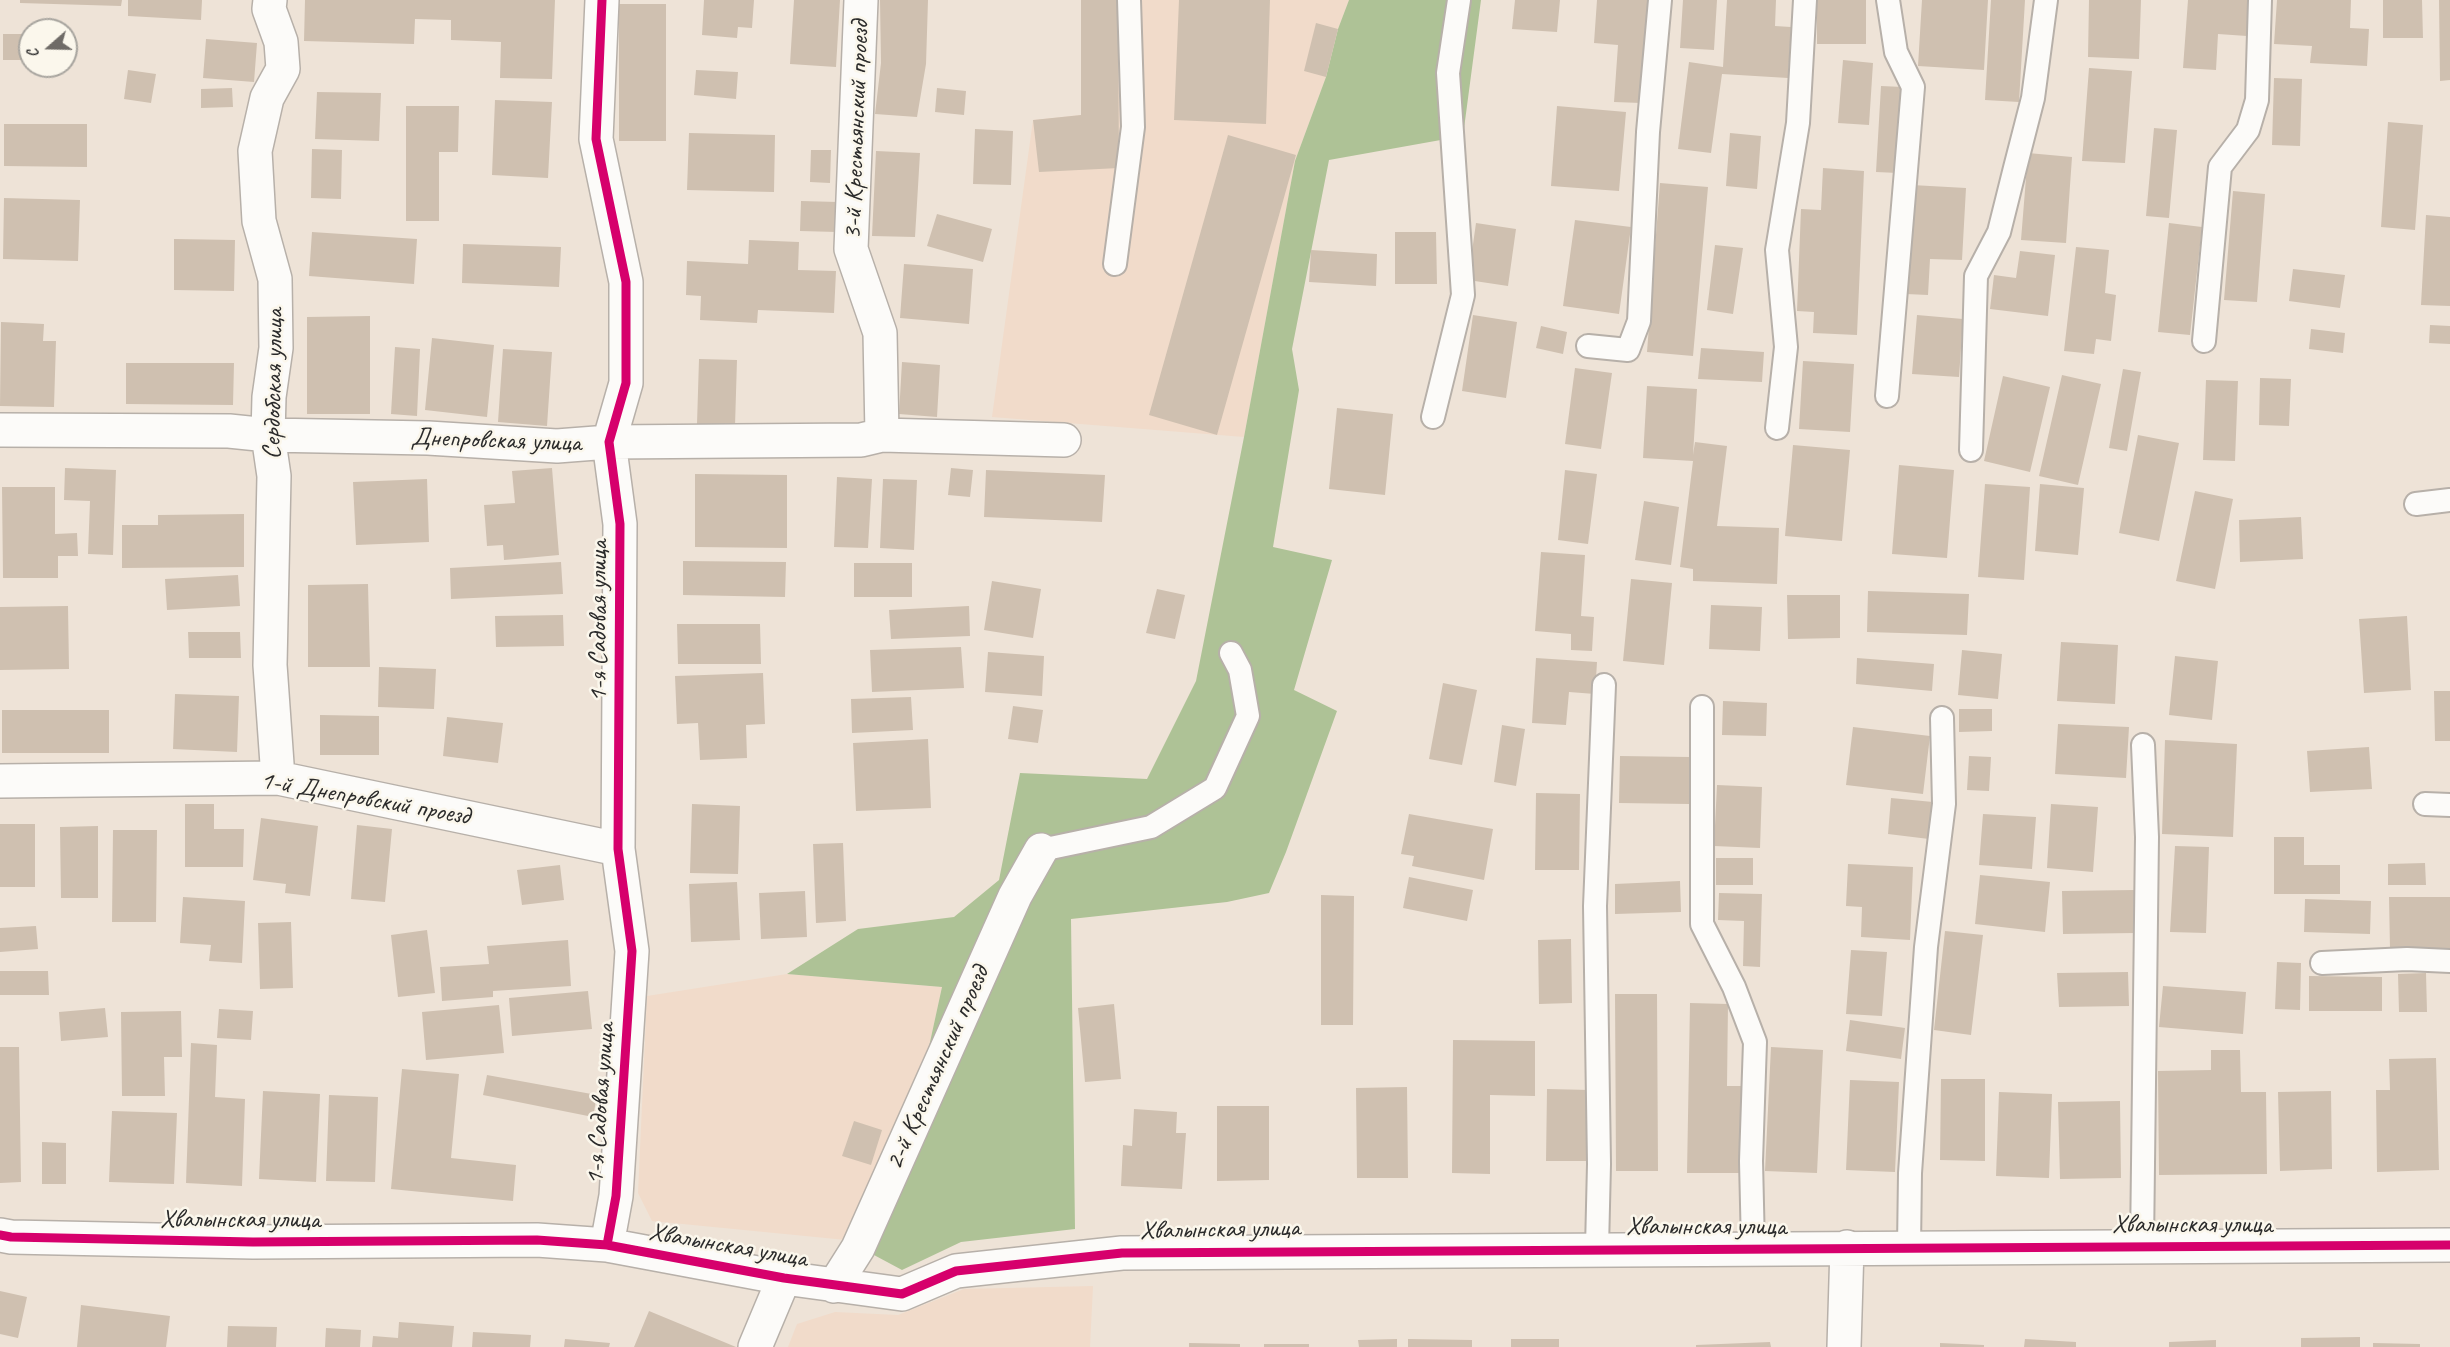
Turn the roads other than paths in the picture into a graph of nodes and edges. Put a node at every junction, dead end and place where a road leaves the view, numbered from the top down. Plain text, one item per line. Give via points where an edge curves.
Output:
1 (270, 0) edge
2 (602, 0) edge
3 (861, 0) edge
4 (1129, 0) edge
5 (1459, 0) edge
6 (1660, 0) edge
7 (1804, 0) edge
8 (1888, 0) edge
9 (2046, 0) edge
10 (2260, 0) edge
11 (1115, 264) dead end
12 (2204, 341) dead end
13 (1588, 346) dead end
14 (1887, 396) dead end
15 (1433, 417) dead end
16 (1777, 428) dead end
17 (0, 430) edge
18 (268, 435) junction
19 (882, 435) junction
20 (1064, 440) dead end
21 (609, 442) junction
22 (1971, 450) dead end
23 (2450, 500) edge
24 (2416, 504) dead end
25 (1231, 653) dead end
26 (1604, 685) dead end
27 (1702, 707) dead end
28 (1942, 718) dead end
29 (2143, 745) dead end
30 (278, 778) junction
31 (0, 781) edge
32 (2425, 804) dead end
33 (2450, 805) edge
34 (618, 849) junction
35 (1041, 850) joint
36 (2450, 961) edge
37 (2322, 963) dead end
38 (0, 1235) edge
39 (607, 1245) junction
40 (2450, 1245) edge
41 (2142, 1246) junction
42 (1753, 1247) junction
43 (1846, 1247) junction
44 (1909, 1247) junction
45 (1597, 1248) junction
46 (784, 1278) junction
47 (834, 1286) junction
48 (755, 1347) edge
49 (1844, 1347) edge

1 - 18 street, Сердобская улица via 269,9 281,42 283,69 267,98 255,151 259,221 275,279 276,348
2 - 21 street, 1-я Садовая улица via 596,139 626,282 626,383
3 - 19 street, 3-й Крестьянский проезд via 851,249 880,333
4 - 11 lane via 1133,127
5 - 15 lane via 1448,73 1463,295
6 - 13 lane via 1648,132 1639,321 1628,350
7 - 16 lane via 1798,123 1777,250 1786,347
8 - 14 lane via 1896,52 1913,87
9 - 22 lane via 2033,98 2018,158 1999,232 1976,276
10 - 12 lane via 2258,100 2248,130 2220,167
17 - 18 street, Днепровская улица via 228,431
18 - 21 street, Днепровская улица via 429,438 557,446
18 - 30 street, Сердобская улица via 274,476 270,665
19 - 20 street, Днепровская улица
19 - 21 street, Днепровская улица via 861,440
21 - 34 street, 1-я Садовая улица via 620,524
23 - 24 lane
25 - 35 lane via 1240,670 1248,716 1215,788 1150,827
26 - 45 lane via 1595,906
27 - 42 lane via 1702,924 1734,987 1755,1042
28 - 44 lane via 1944,804 1926,947 1910,1173
29 - 41 lane via 2147,859
30 - 31 street, 1-й Днепровский проезд
30 - 34 street, 1-й Днепровский проезд
32 - 33 lane
34 - 39 street, 1-я Садовая улица via 632,951 616,1196
35 - 47 street, 2-й Крестьянский проезд via 1016,896 858,1248
36 - 37 lane
38 - 39 street, Хвалынская улица via 253,1242 537,1240
39 - 46 street, Хвалынская улица
40 - 41 street, Хвалынская улица
41 - 44 street, Хвалынская улица
42 - 43 street, Хвалынская улица
42 - 45 street, Хвалынская улица
43 - 44 street, Хвалынская улица
43 - 49 street
45 - 47 street, Хвалынская улица via 1122,1253 956,1270 902,1294
46 - 47 street, Хвалынская улица
46 - 48 street

